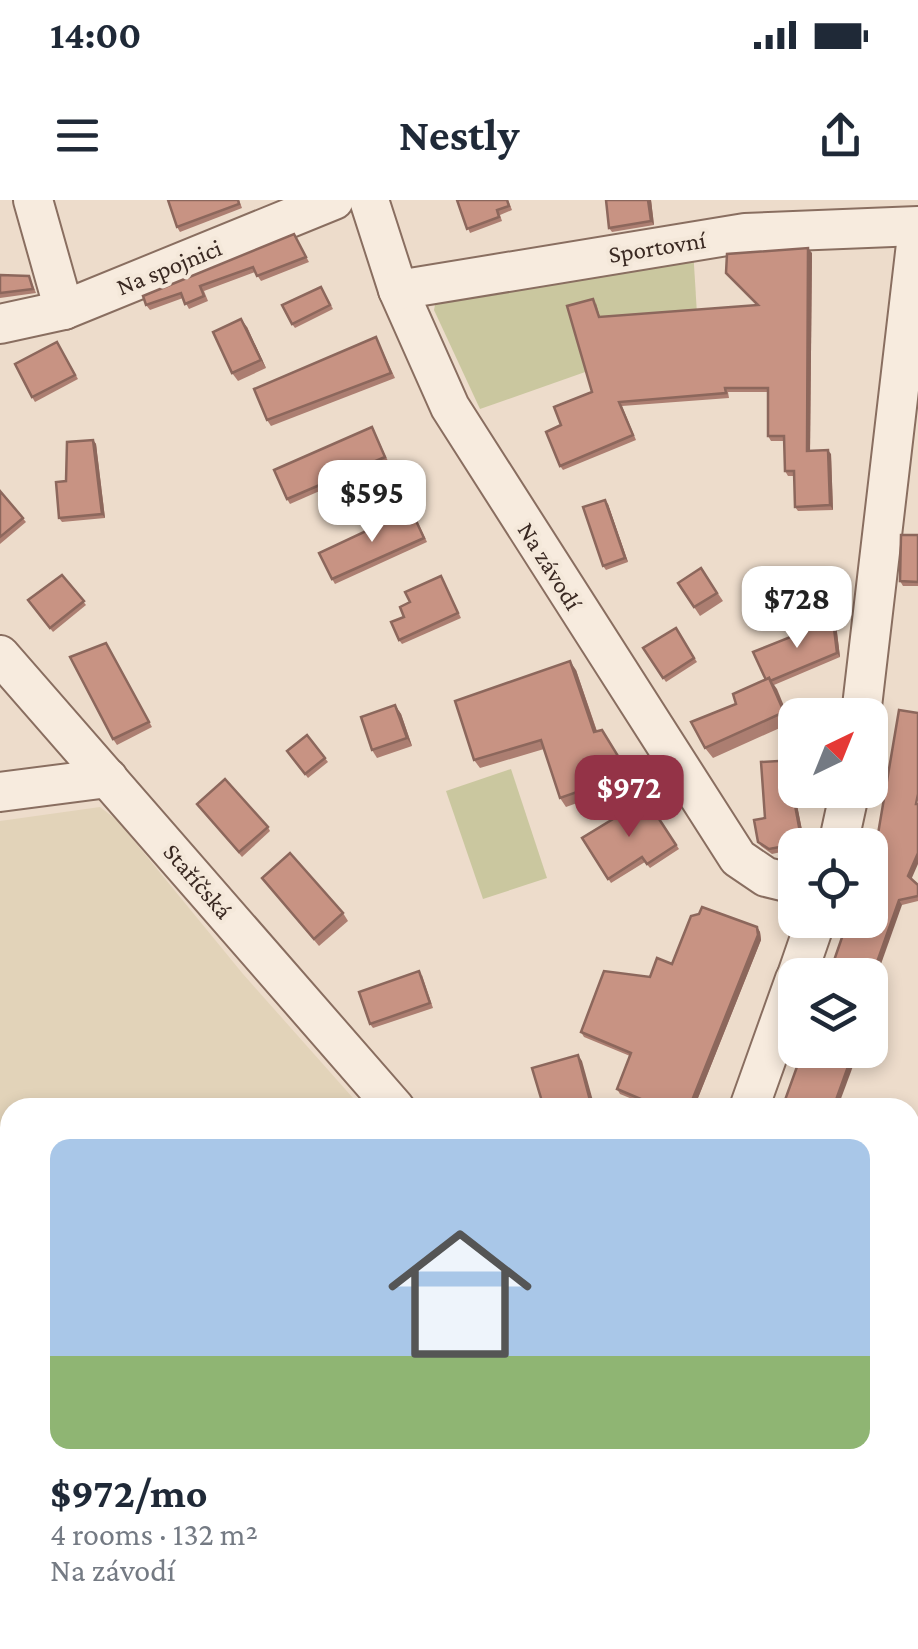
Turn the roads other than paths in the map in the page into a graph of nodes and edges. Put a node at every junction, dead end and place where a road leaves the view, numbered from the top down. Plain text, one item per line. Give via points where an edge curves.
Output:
1 (33, 200) edge
2 (334, 200) edge
3 (369, 200) edge
4 (918, 226) edge
5 (398, 290) junction
6 (64, 310) junction
7 (0, 324) edge
8 (903, 498) edge
9 (0, 655) edge
10 (864, 698) edge
11 (108, 778) junction
12 (0, 792) edge
13 (778, 878) edge
14 (778, 1027) edge
15 (386, 1098) edge
16 (753, 1098) edge

1 - 6 street
2 - 6 street, Na spojnici
3 - 5 street, Na závodí
4 - 5 street, Sportovní via 746,233
4 - 8 street
5 - 13 street, Na závodí via 450,407 718,831 750,869
6 - 7 street, Na spojnici
8 - 10 street
9 - 11 street, Staříčská
11 - 12 street
11 - 15 street, Staříčská
14 - 16 street

